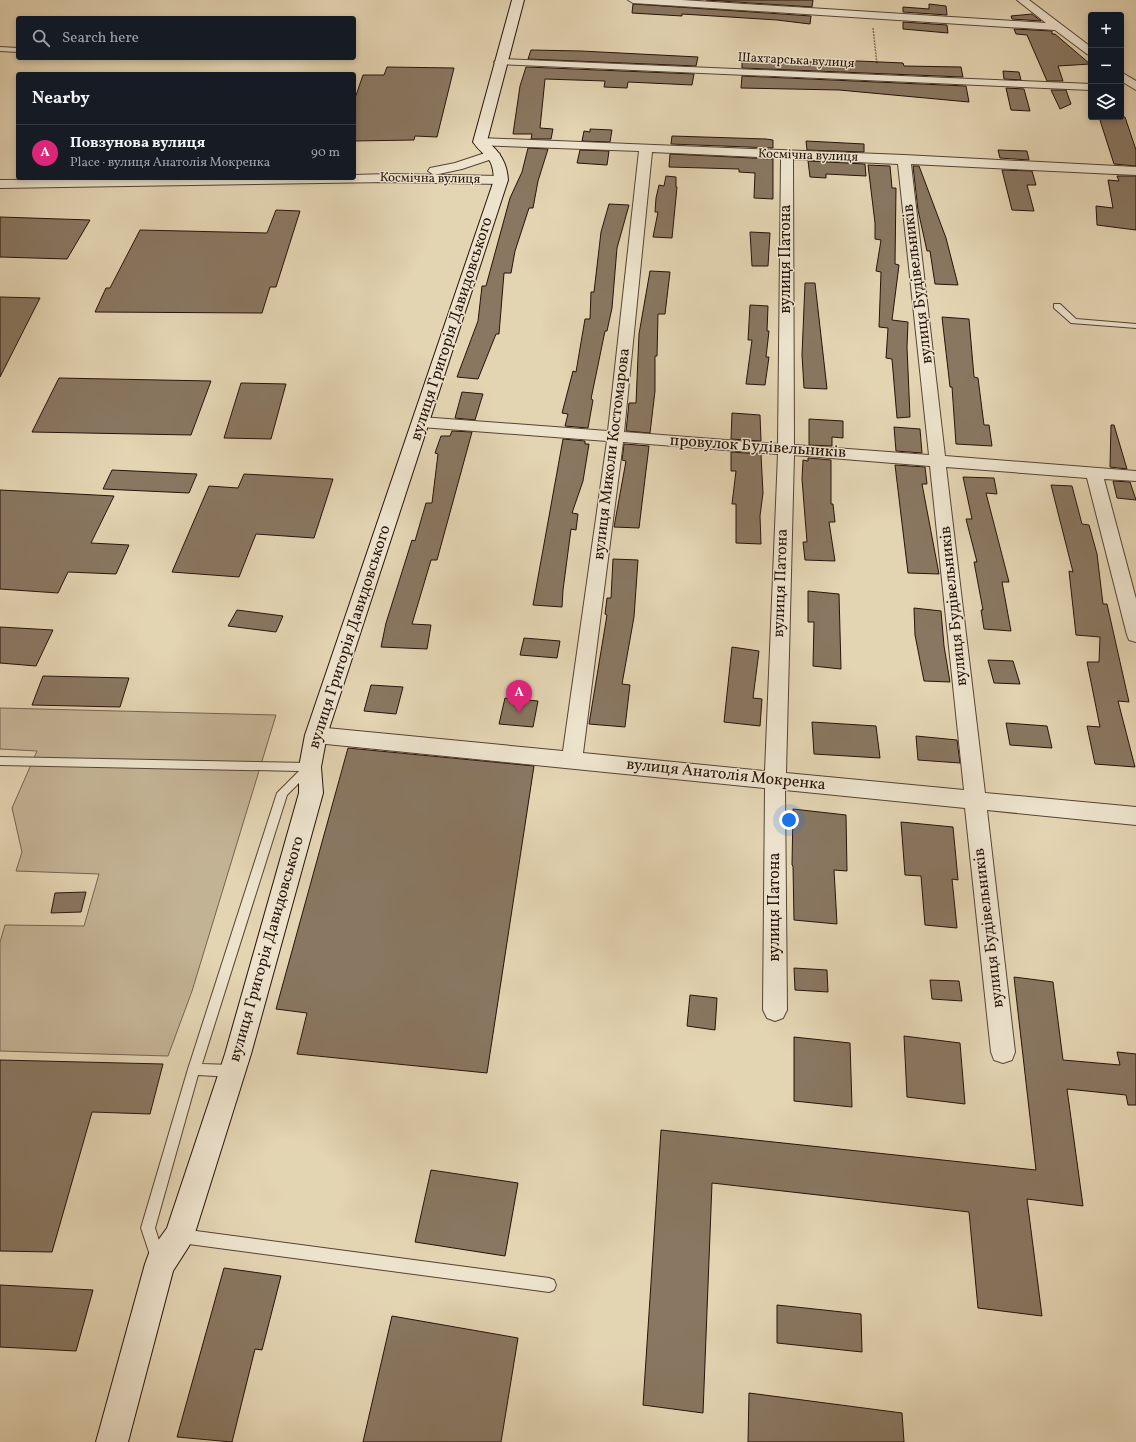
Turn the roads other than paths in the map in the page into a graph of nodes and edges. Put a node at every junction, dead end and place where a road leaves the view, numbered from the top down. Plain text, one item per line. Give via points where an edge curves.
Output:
1 (518, 0) edge
2 (633, 0) edge
3 (832, 0) edge
4 (1022, 0) edge
5 (839, 13) junction
6 (1059, 28) junction
7 (0, 49) edge
8 (16, 50) edge
9 (1088, 50) edge
10 (500, 62) junction
11 (1124, 78) edge
12 (1088, 87) edge
13 (1124, 88) edge
14 (1136, 88) edge
15 (480, 142) junction
16 (646, 148) junction
17 (494, 154) junction
18 (787, 155) junction
19 (904, 160) junction
20 (1136, 171) edge
21 (356, 178) edge
22 (388, 178) junction
23 (259, 180) edge
24 (501, 180) junction
25 (0, 184) edge
26 (1057, 306) dead end
27 (1136, 326) edge
28 (421, 422) junction
29 (616, 436) junction
30 (786, 449) junction
31 (939, 461) junction
32 (1094, 472) junction
33 (1136, 476) edge
34 (1136, 635) edge
35 (316, 735) junction
36 (572, 760) junction
37 (0, 761) edge
38 (310, 767) junction
39 (775, 780) junction
40 (974, 800) junction
41 (1136, 816) edge
42 (775, 1010) dead end
43 (1003, 1052) dead end
44 (194, 1069) junction
45 (232, 1071) junction
46 (179, 1236) junction
47 (160, 1264) junction
48 (549, 1285) dead end
49 (112, 1442) edge

1 - 10 street
2 - 5 street
3 - 5 street
4 - 6 street
5 - 6 street
6 - 9 street
7 - 8 lane
10 - 12 street, Шахтарська вулиця
10 - 15 street
11 - 14 street
13 - 14 street
15 - 16 street, Космічна вулиця
15 - 17 street, вулиця Григорія Давидовського
16 - 18 street, Космічна вулиця
16 - 29 street, вулиця Миколи Костомарова
17 - 22 street via 458,166
17 - 24 street, вулиця Григорія Давидовського via 501,167
18 - 19 street, Космічна вулиця
18 - 30 street, вулиця Патона
19 - 20 street, Космічна вулиця
19 - 31 street, вулиця Будівельників
21 - 22 street, Космічна вулиця
22 - 24 street, Космічна вулиця
23 - 25 street, Космічна вулиця
24 - 28 street, вулиця Григорія Давидовського
26 - 27 lane via 1074,321
28 - 29 street, провулок Будівельників
28 - 35 street, вулиця Григорія Давидовського
29 - 30 street, провулок Будівельників
29 - 36 street, вулиця Миколи Костомарова
30 - 31 street, провулок Будівельників
30 - 39 street, вулиця Патона
31 - 32 street, провулок Будівельників
31 - 40 street, вулиця Будівельників
32 - 33 street, провулок Будівельників
32 - 34 street
35 - 36 street, вулиця Анатолія Мокренка
35 - 38 street, вулиця Григорія Давидовського
36 - 39 street, вулиця Анатолія Мокренка
37 - 38 lane
38 - 44 lane via 282,793
38 - 45 street, вулиця Григорія Давидовського via 311,793
39 - 40 street, вулиця Анатолія Мокренка
39 - 42 street, вулиця Патона
40 - 41 street, вулиця Анатолія Мокренка
40 - 43 street, вулиця Будівельників
44 - 45 lane
44 - 47 lane via 148,1228
45 - 46 street, вулиця Григорія Давидовського
46 - 47 street, вулиця Григорія Давидовського
46 - 48 lane
47 - 49 street, вулиця Григорія Давидовського

